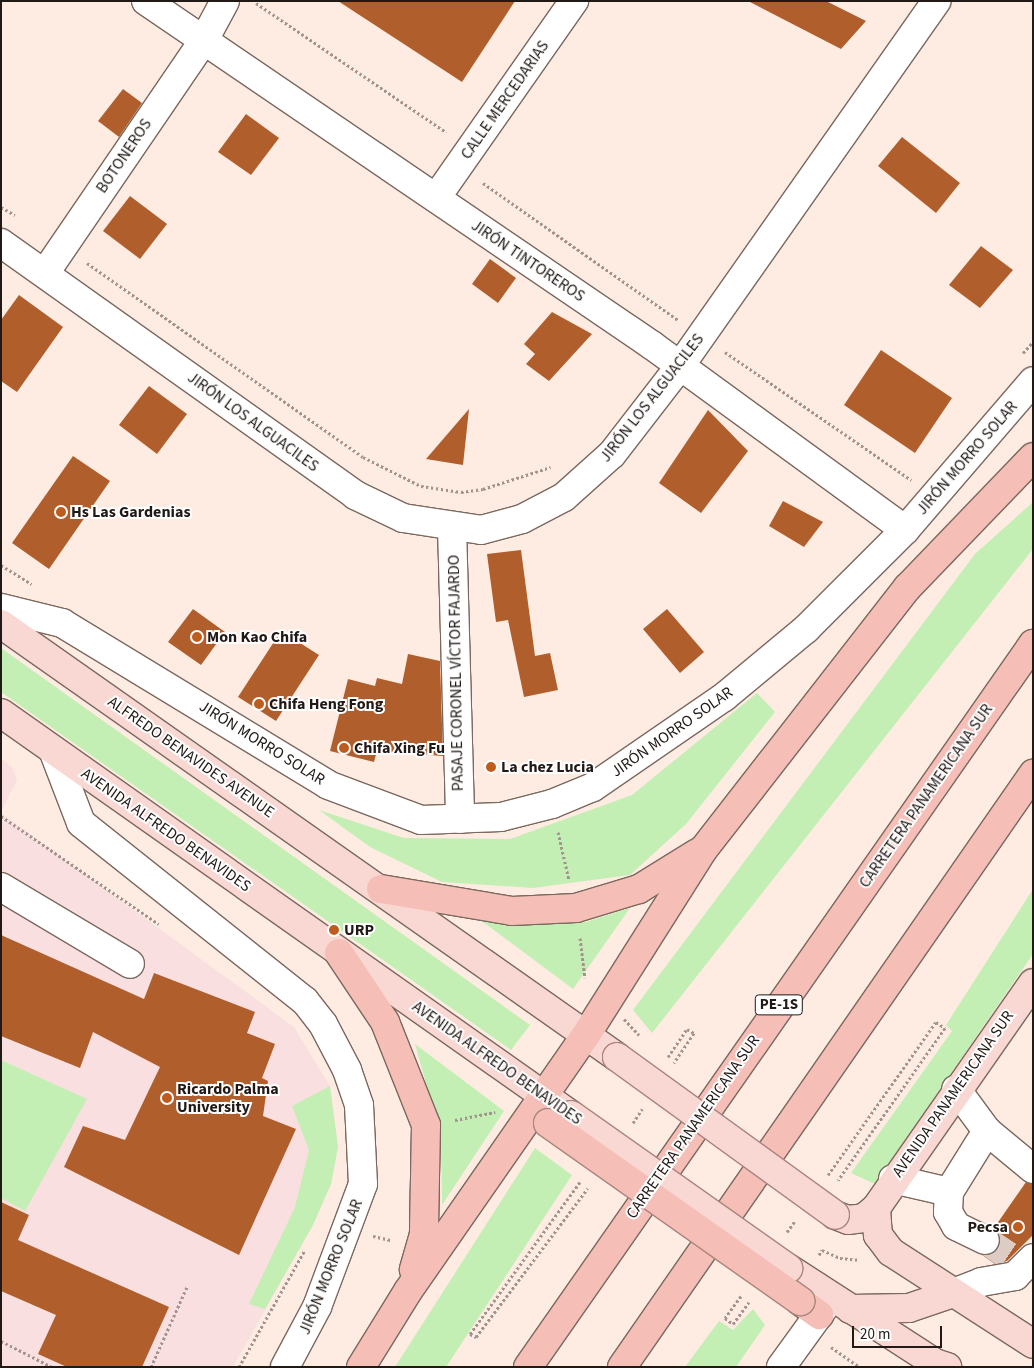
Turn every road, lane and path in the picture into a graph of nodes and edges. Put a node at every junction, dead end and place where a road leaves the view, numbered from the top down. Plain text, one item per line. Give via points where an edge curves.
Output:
1 (146, 1) edge
2 (225, 1) edge
3 (574, 1) edge
4 (937, 1) edge
5 (256, 3) dead end
6 (204, 40) junction
7 (459, 166) junction
8 (436, 198) junction
9 (1, 206) edge
10 (24, 221) dead end
11 (62, 246) junction
12 (3, 249) edge
13 (45, 273) junction
14 (701, 336) junction
15 (1033, 342) edge
16 (1020, 357) dead end
17 (680, 366) junction
18 (1033, 381) edge
19 (1033, 457) edge
20 (555, 463) dead end
21 (920, 474) dead end
22 (913, 481) junction
23 (895, 522) junction
24 (452, 527) junction
25 (1, 565) edge
26 (40, 589) dead end
27 (1, 608) edge
28 (1, 624) edge
29 (1033, 644) edge
30 (1, 713) edge
31 (53, 750) junction
32 (1033, 774) edge
33 (460, 819) junction
34 (703, 850) junction
35 (1, 888) edge
36 (381, 889) junction
37 (339, 952) junction
38 (130, 964) dead end
39 (1033, 983) edge
40 (586, 1035) junction
41 (680, 1054) dead end
42 (666, 1060) dead end
43 (956, 1088) junction
44 (549, 1112) junction
45 (988, 1131) junction
46 (840, 1158) dead end
47 (1033, 1169) edge
48 (893, 1179) junction
49 (581, 1180) dead end
50 (838, 1181) dead end
51 (586, 1191) dead end
52 (949, 1192) junction
53 (876, 1208) junction
54 (310, 1240) dead end
55 (985, 1240) tunnel mouth
56 (1027, 1265) edge
57 (187, 1286) dead end
58 (408, 1291) junction
59 (756, 1293) dead end
60 (953, 1293) junction
61 (736, 1302) dead end
62 (825, 1306) junction
63 (1, 1341) edge
64 (1033, 1344) edge
65 (940, 1365) edge
66 (52, 1367) edge
67 (151, 1367) edge
68 (239, 1367) edge
69 (285, 1367) edge
70 (361, 1367) edge
71 (528, 1367) edge
72 (622, 1367) edge
73 (782, 1367) edge

1 - 6 street, JIRÓN TINTOREROS
2 - 6 street, BOTONEROS
3 - 7 street, CALLE MERCEDARIAS
4 - 14 street, JIRÓN LOS ALGUACILES
5 - 7 path via 450,135 437,152
6 - 8 street, JIRÓN TINTOREROS
6 - 11 street, BOTONEROS
7 - 8 street, CALLE MERCEDARIAS
7 - 14 path
8 - 17 street, JIRÓN TINTOREROS
9 - 10 path
11 - 13 street, BOTONEROS
11 - 20 path via 362,457 422,486 461,492 483,489
12 - 13 street, JIRÓN LOS ALGUACILES
13 - 24 street, JIRÓN LOS ALGUACILES via 355,495 403,518
14 - 17 street, JIRÓN LOS ALGUACILES
14 - 22 path
15 - 16 path
17 - 23 street, JIRÓN TINTOREROS
17 - 24 street, JIRÓN LOS ALGUACILES via 612,454 564,497 522,519 490,528
18 - 23 street, JIRÓN MORRO SOLAR
19 - 34 highway via 908,587
21 - 22 path
22 - 23 path
23 - 33 street, JIRÓN MORRO SOLAR via 806,629 651,751 593,787 552,804 501,817
24 - 33 street, PASAJE CORONEL VÍCTOR FAJARDO
25 - 26 path
27 - 33 street, JIRÓN MORRO SOLAR via 62,623 328,785 422,820
28 - 36 main road, ALFREDO BENAVIDES AVENUE
29 - 71 highway, CARRETERA PANAMERICANA SUR / PE-1S
30 - 31 main road
31 - 37 main road, AVENIDA ALFREDO BENAVIDES
31 - 69 street, JIRÓN MORRO SOLAR via 81,823 305,1001 323,1024 346,1070 359,1105 363,1184 317,1307
32 - 72 highway
34 - 36 highway via 639,889 576,908 512,911
34 - 40 highway
35 - 38 street
36 - 40 main road
37 - 44 main road, AVENIDA ALFREDO BENAVIDES
37 - 58 highway via 385,1022 426,1126 424,1234
39 - 43 main road, AVENIDA PANAMERICANA SUR
40 - 44 highway
40 - 53 main road, bridge via 835,1215 848,1220 864,1218
41 - 42 path via 694,1033 687,1029
43 - 45 street
43 - 48 main road, AVENIDA PANAMERICANA SUR
44 - 58 highway
44 - 62 highway, bridge
44 - 62 main road, AVENIDA ALFREDO BENAVIDES, bridge via 788,1268
45 - 47 street
45 - 52 street
46 - 50 path via 936,1022 945,1028
48 - 52 street
48 - 53 main road, AVENIDA PANAMERICANA SUR
49 - 51 path via 470,1334 476,1337
52 - 55 street via 948,1212 956,1226
53 - 60 main road via 878,1235 891,1252
54 - 68 path
56 - 60 street via 1015,1276 981,1282
57 - 67 path
58 - 70 highway
59 - 61 path via 733,1324 726,1318
60 - 62 main road via 909,1308
60 - 64 main road
62 - 65 main road, AVENIDA ALFREDO BENAVIDES
62 - 73 street
63 - 66 path

